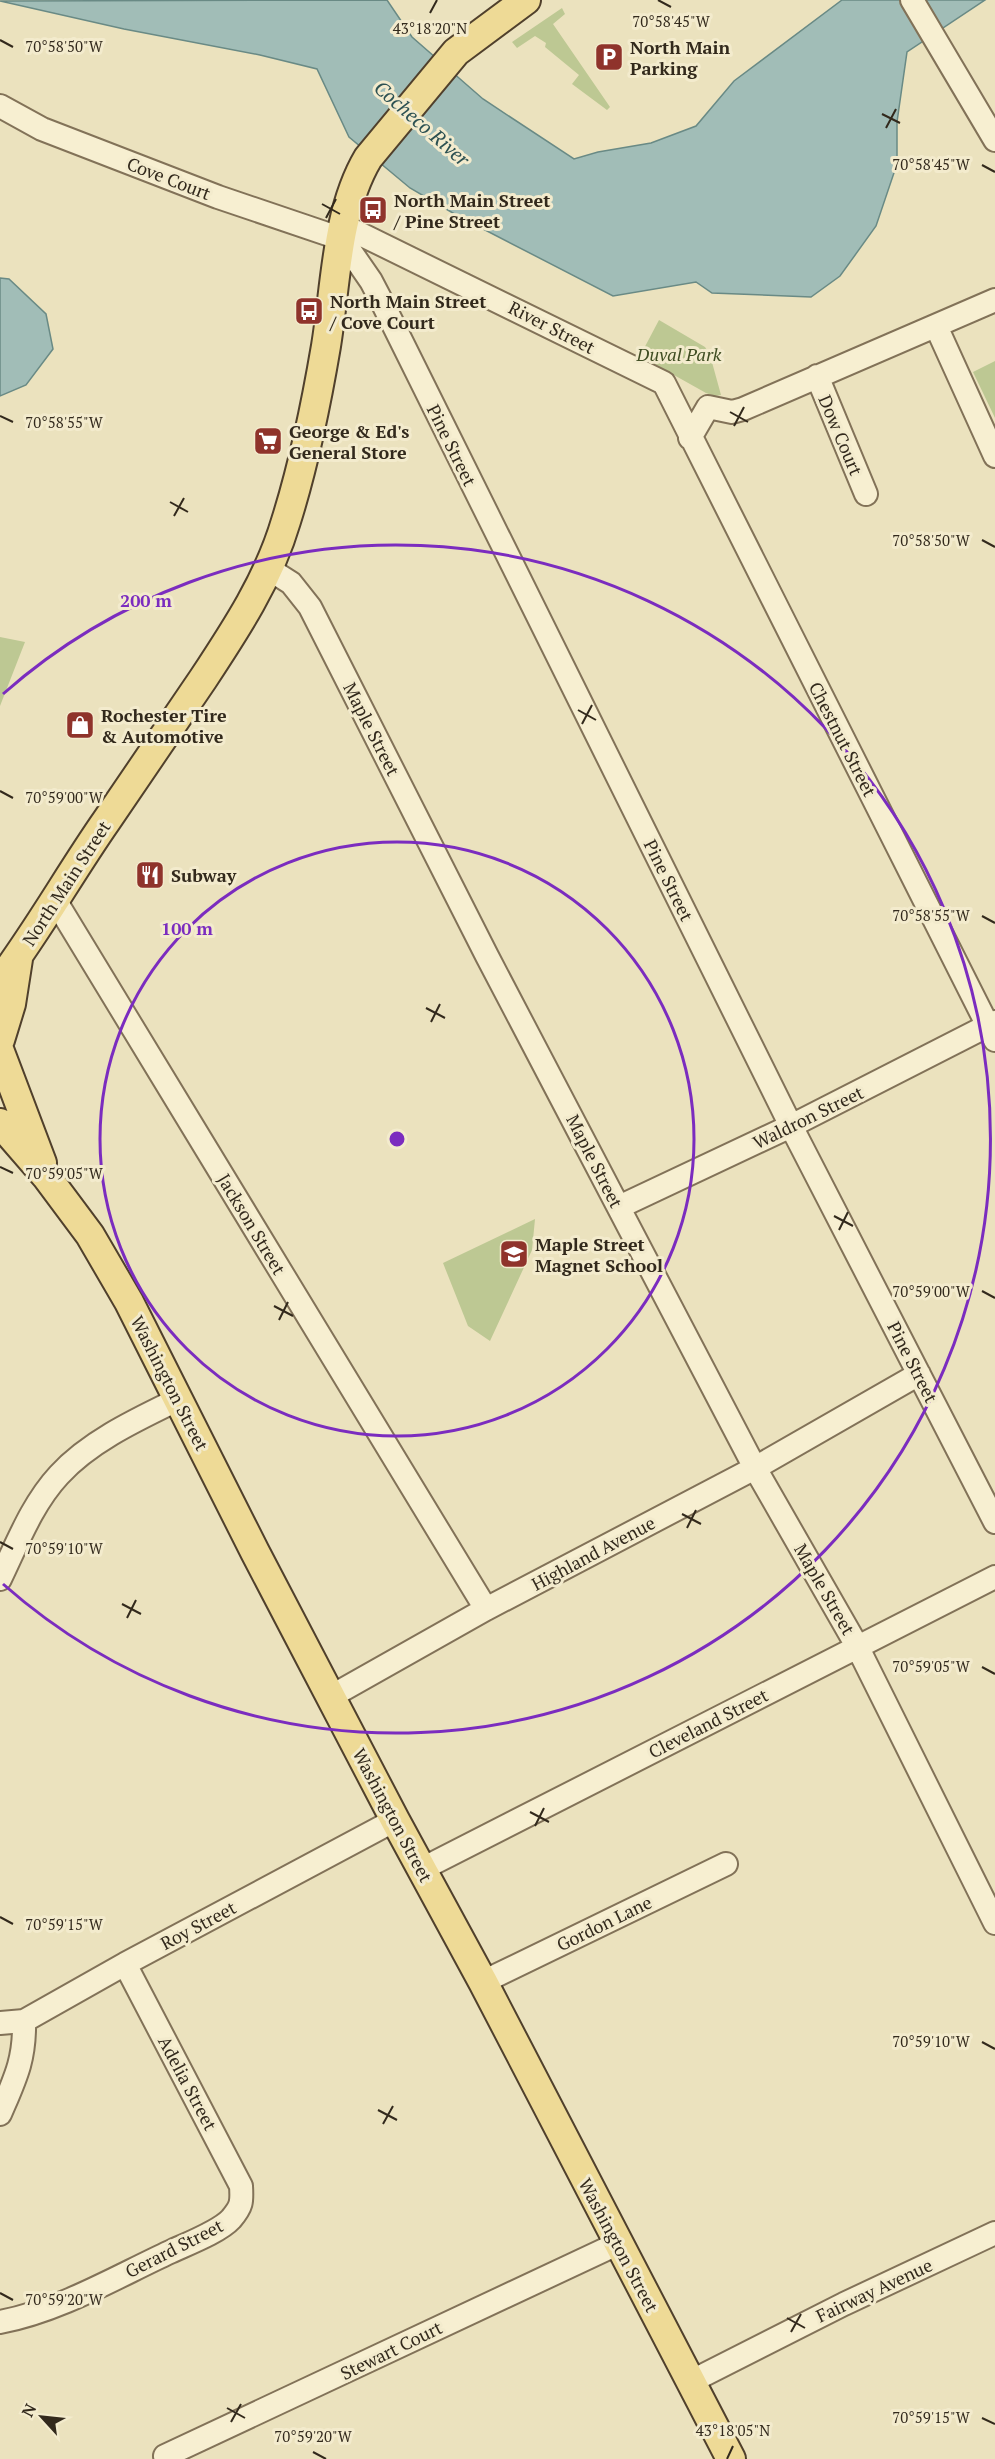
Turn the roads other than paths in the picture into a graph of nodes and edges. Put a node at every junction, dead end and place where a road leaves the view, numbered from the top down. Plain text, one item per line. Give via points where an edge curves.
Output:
1 (526, 0) edge
2 (912, 0) edge
3 (0, 106) edge
4 (995, 140) edge
5 (343, 233) junction
6 (995, 300) edge
7 (936, 326) junction
8 (816, 376) junction
9 (664, 383) junction
10 (708, 407) junction
11 (690, 438) junction
12 (995, 456) edge
13 (866, 494) dead end
14 (269, 568) junction
15 (55, 900) junction
16 (9, 961) edge
17 (0, 981) edge
18 (993, 1029) edge
19 (0, 1040) edge
20 (0, 1052) edge
21 (0, 1123) edge
22 (791, 1126) junction
23 (0, 1157) edge
24 (46, 1176) junction
25 (618, 1207) junction
26 (919, 1374) junction
27 (179, 1399) junction
28 (755, 1468) junction
29 (995, 1522) edge
30 (995, 1577) edge
31 (0, 1579) edge
32 (486, 1609) junction
33 (857, 1646) junction
34 (330, 1697) junction
35 (394, 1820) junction
36 (726, 1864) dead end
37 (422, 1869) junction
38 (995, 1923) edge
39 (125, 1964) junction
40 (483, 1982) junction
41 (24, 2021) junction
42 (0, 2023) edge
43 (0, 2114) edge
44 (242, 2205) joint
45 (995, 2233) edge
46 (617, 2244) junction
47 (0, 2322) edge
48 (690, 2382) junction
49 (165, 2456) dead end
50 (724, 2457) edge

1 - 5 main road, North Main Street via 456,52 368,159 351,193
2 - 4 street
3 - 5 street, Cove Court via 53,133 218,197
5 - 9 street, River Street
5 - 14 main road, North Main Street via 314,414 286,522
5 - 22 street, Pine Street via 382,302
6 - 7 street, River Street
7 - 8 street, River Street
7 - 12 street
8 - 10 street, River Street via 743,409 732,412
8 - 13 street, Dow Court
9 - 10 street, River Street
9 - 11 street
10 - 11 street
11 - 18 street, Chestnut Street
14 - 15 main road, North Main Street via 224,646
14 - 25 street, Maple Street via 291,583 310,607
15 - 16 main road, North Main Street
15 - 32 street, Jackson Street
16 - 17 main road, North Main Street
16 - 19 main road, North Main Street via 11,1004
18 - 22 street, Waldron Street
20 - 24 main road
21 - 24 main road, Washington Street
22 - 25 street, Waldron Street
22 - 26 street, Pine Street
23 - 24 main road
24 - 27 main road, Washington Street via 90,1235
25 - 28 street, Maple Street
26 - 28 street, Highland Avenue
26 - 29 street, Pine Street
27 - 31 street via 98,1443 59,1475 28,1521
27 - 34 main road, Washington Street
28 - 32 street, Highland Avenue
28 - 33 street, Maple Street
30 - 33 street, Cleveland Street
32 - 34 street, Highland Avenue
33 - 37 street, Cleveland Street
33 - 38 street, Maple Street
34 - 35 main road, Washington Street
35 - 37 main road, Washington Street
35 - 39 street, Roy Street
36 - 40 street, Gordon Lane
37 - 40 main road, Washington Street
39 - 41 street, Roy Street
39 - 44 street, Adelia Street via 242,2186
40 - 46 main road, Washington Street
41 - 42 street, Roy Street
41 - 43 street via 25,2048
44 - 47 street, Gerard Street via 229,2221 180,2247 56,2304
45 - 48 street, Fairway Avenue
46 - 48 main road, Washington Street
46 - 49 street, Stewart Court
48 - 50 main road, Washington Street

